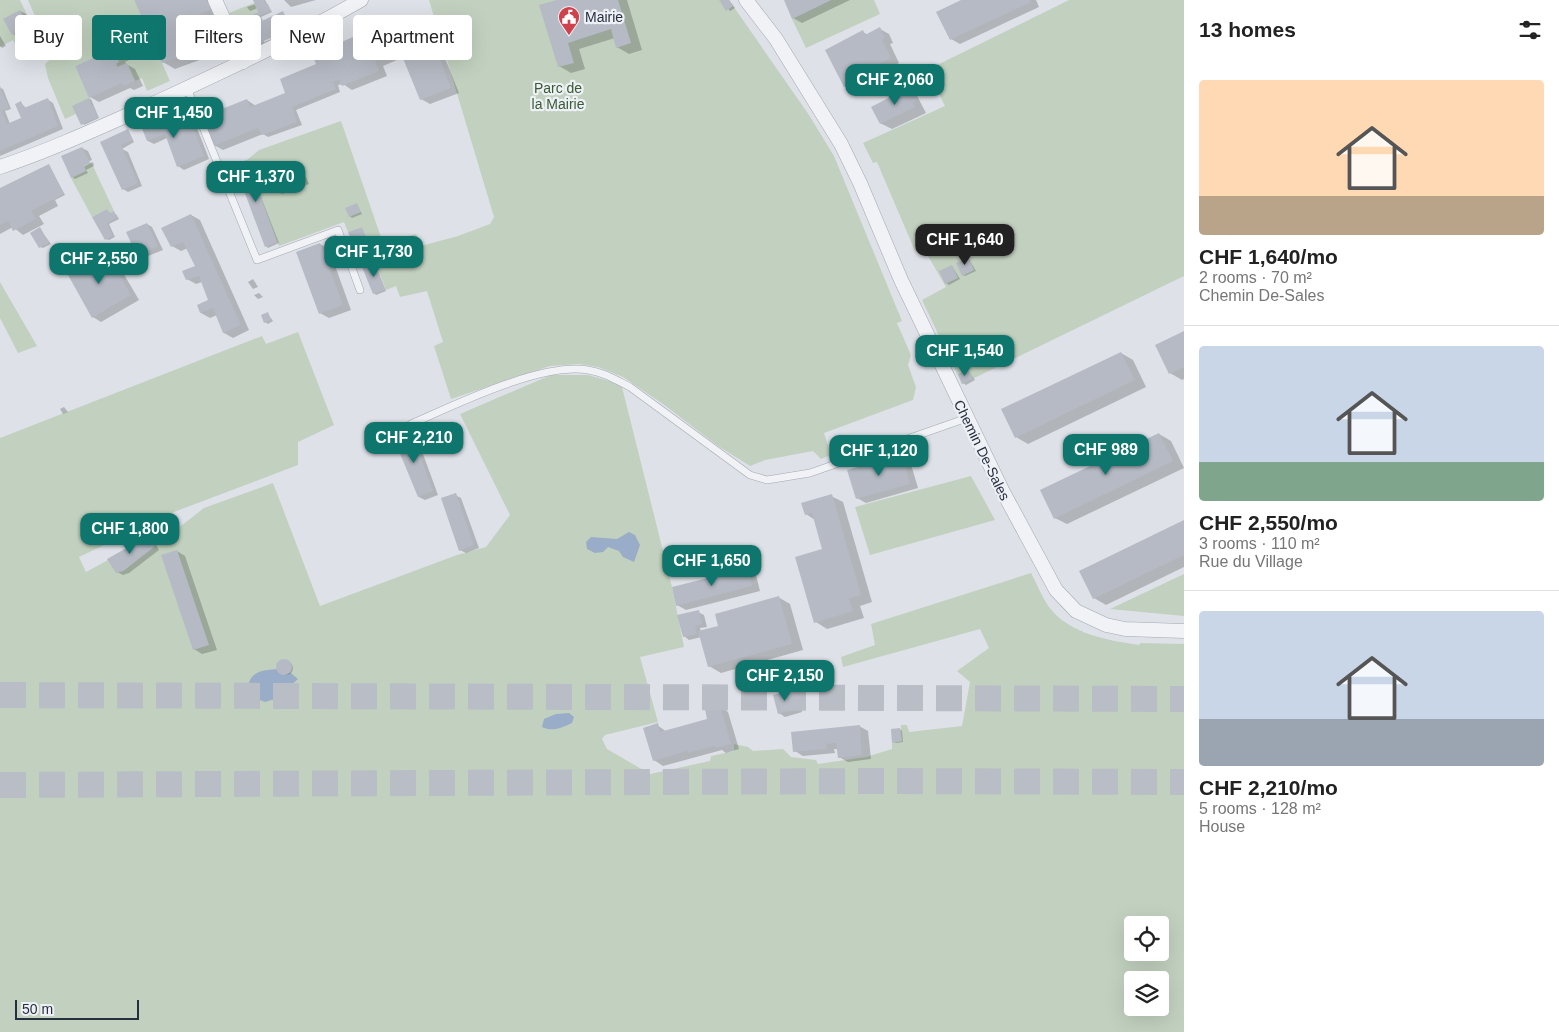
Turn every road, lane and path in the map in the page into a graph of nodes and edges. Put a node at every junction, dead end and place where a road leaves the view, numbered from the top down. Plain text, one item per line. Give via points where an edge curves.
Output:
1 (216, 0) edge
2 (746, 0) edge
3 (355, 2) edge
4 (243, 62) junction
5 (186, 88) junction
6 (0, 168) edge
7 (360, 290) dead end
8 (967, 418) junction
9 (411, 424) dead end
10 (1184, 631) edge

1 - 4 street
2 - 8 street, Chemin De-Sales via 776,39 840,144 860,183 900,280
3 - 4 street
4 - 5 street
5 - 6 street via 50,150
5 - 7 lane via 257,260 338,230
8 - 9 lane via 810,473 766,480 750,475 630,387 586,369 548,370
8 - 10 street, Chemin De-Sales via 1043,569 1063,599 1076,611 1106,625 1125,629

